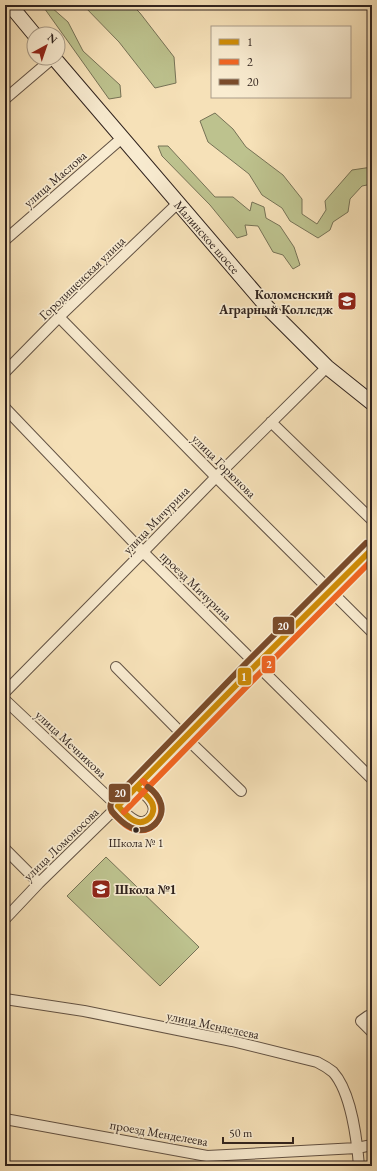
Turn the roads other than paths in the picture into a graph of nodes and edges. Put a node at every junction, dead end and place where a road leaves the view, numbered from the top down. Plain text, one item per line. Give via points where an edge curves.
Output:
1 (10, 5) edge
2 (27, 26) edge
3 (44, 66) edge
4 (60, 66) edge
5 (5, 99) edge
6 (122, 138) junction
7 (178, 203) junction
8 (5, 240) edge
9 (59, 317) junction
10 (327, 367) junction
11 (5, 372) edge
12 (372, 403) edge
13 (5, 408) edge
14 (271, 422) junction
15 (216, 477) junction
16 (372, 520) edge
17 (143, 552) junction
18 (371, 552) edge
19 (330, 591) junction
20 (372, 632) edge
21 (257, 664) junction
22 (116, 667) dead end
23 (5, 692) edge
24 (5, 700) edge
25 (185, 737) junction
26 (372, 779) edge
27 (137, 787) junction
28 (241, 791) dead end
29 (118, 806) junction
30 (5, 849) edge
31 (39, 883) junction
32 (5, 919) edge
33 (5, 999) edge
34 (372, 1016) edge
35 (372, 1032) edge
36 (5, 1119) edge
37 (372, 1146) edge
38 (357, 1148) junction
39 (359, 1166) edge

1 - 2 main road
3 - 5 street
4 - 6 main road, Малинское шоссе
6 - 7 main road, Малинское шоссе
6 - 8 street, улица Маслова
7 - 9 street, Городищенская улица
7 - 10 main road, Малинское шоссе via 268,308
9 - 11 street, Городищенская улица
9 - 15 street, улица Горюнова
10 - 12 main road, Малинское шоссе
10 - 14 street, улица Мичурина
13 - 17 street, проезд Мичурина
14 - 15 street, улица Мичурина
14 - 16 street
15 - 17 street, улица Мичурина
15 - 19 street, улица Горюнова
17 - 21 street, проезд Мичурина
17 - 23 street, улица Мичурина
18 - 19 street, улица Ломоносова
19 - 20 street, улица Горюнова
19 - 21 street, улица Ломоносова
21 - 25 street, улица Ломоносова
21 - 26 street, проезд Мичурина
22 - 25 street
24 - 29 street, улица Мечникова
25 - 27 street, улица Ломоносова
25 - 28 street
27 - 29 street, улица Ломоносова
27 - 29 street, улица Мечникова via 152,802 153,814 149,819 138,822
29 - 31 street, улица Ломоносова
30 - 31 street
31 - 32 street, улица Ломоносова
33 - 38 street, улица Менделеева via 100,1014 232,1041 317,1062 333,1072 338,1080 349,1104
34 - 35 street via 361,1022
36 - 38 street, проезд Менделеева via 207,1156
37 - 38 street
38 - 39 street, улица Менделеева

